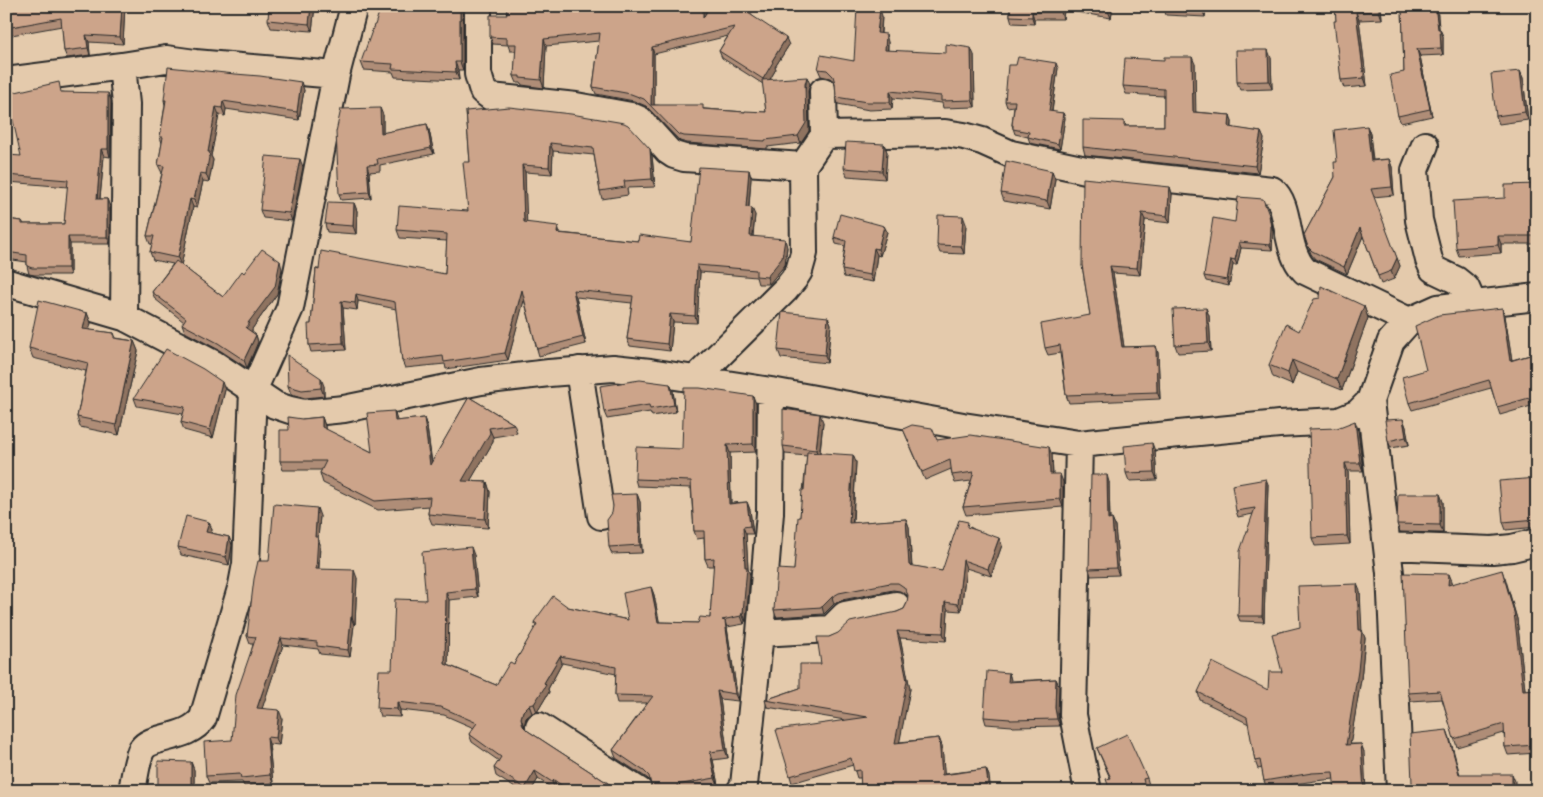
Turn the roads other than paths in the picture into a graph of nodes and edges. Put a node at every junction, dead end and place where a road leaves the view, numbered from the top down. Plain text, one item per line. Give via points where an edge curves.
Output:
1 (354, 6) edge
2 (478, 6) edge
3 (122, 66) junction
4 (336, 75) junction
5 (6, 81) edge
6 (823, 91) dead end
7 (824, 135) junction
8 (1425, 145) dead end
9 (803, 166) junction
10 (8, 282) dead end
11 (1537, 297) edge
12 (1473, 304) junction
13 (124, 317) junction
14 (1409, 321) junction
15 (579, 370) junction
16 (695, 379) junction
17 (253, 390) junction
18 (771, 391) junction
19 (1370, 401) junction
20 (1079, 444) junction
21 (601, 516) dead end
22 (1537, 542) edge
23 (1388, 546) junction
24 (896, 605) dead end
25 (760, 633) junction
26 (539, 726) dead end
27 (745, 789) edge
28 (132, 791) edge
29 (639, 791) edge
30 (1088, 791) edge
31 (1400, 791) edge

1 - 4 street
2 - 9 street via 478,74 483,92 491,97 576,106 631,116 640,120 668,151 684,158
3 - 4 street via 166,59
3 - 5 street
3 - 13 street via 126,104
4 - 17 street via 290,308
6 - 7 street
7 - 9 street
7 - 14 street via 945,133 982,141 1011,154 1086,170 1272,190 1281,202 1295,258 1305,271
8 - 12 street via 1415,170 1419,220 1429,260 1434,269 1466,288
9 - 16 street via 805,245 799,271 781,294
10 - 13 street
11 - 12 street
12 - 14 street via 1438,308
13 - 17 street via 214,364
14 - 19 street via 1391,340
15 - 16 street via 613,368
15 - 17 street via 481,380 325,412 290,410 274,405
15 - 21 street
16 - 18 street
17 - 28 street via 245,570 205,712 193,728 143,747
18 - 20 street
18 - 25 street via 770,513
19 - 20 street via 1358,413 1339,422 1279,424
19 - 23 street
20 - 30 street via 1073,716
22 - 23 street via 1492,550
23 - 31 street
24 - 25 street via 845,615 831,629
25 - 27 street
26 - 29 street

